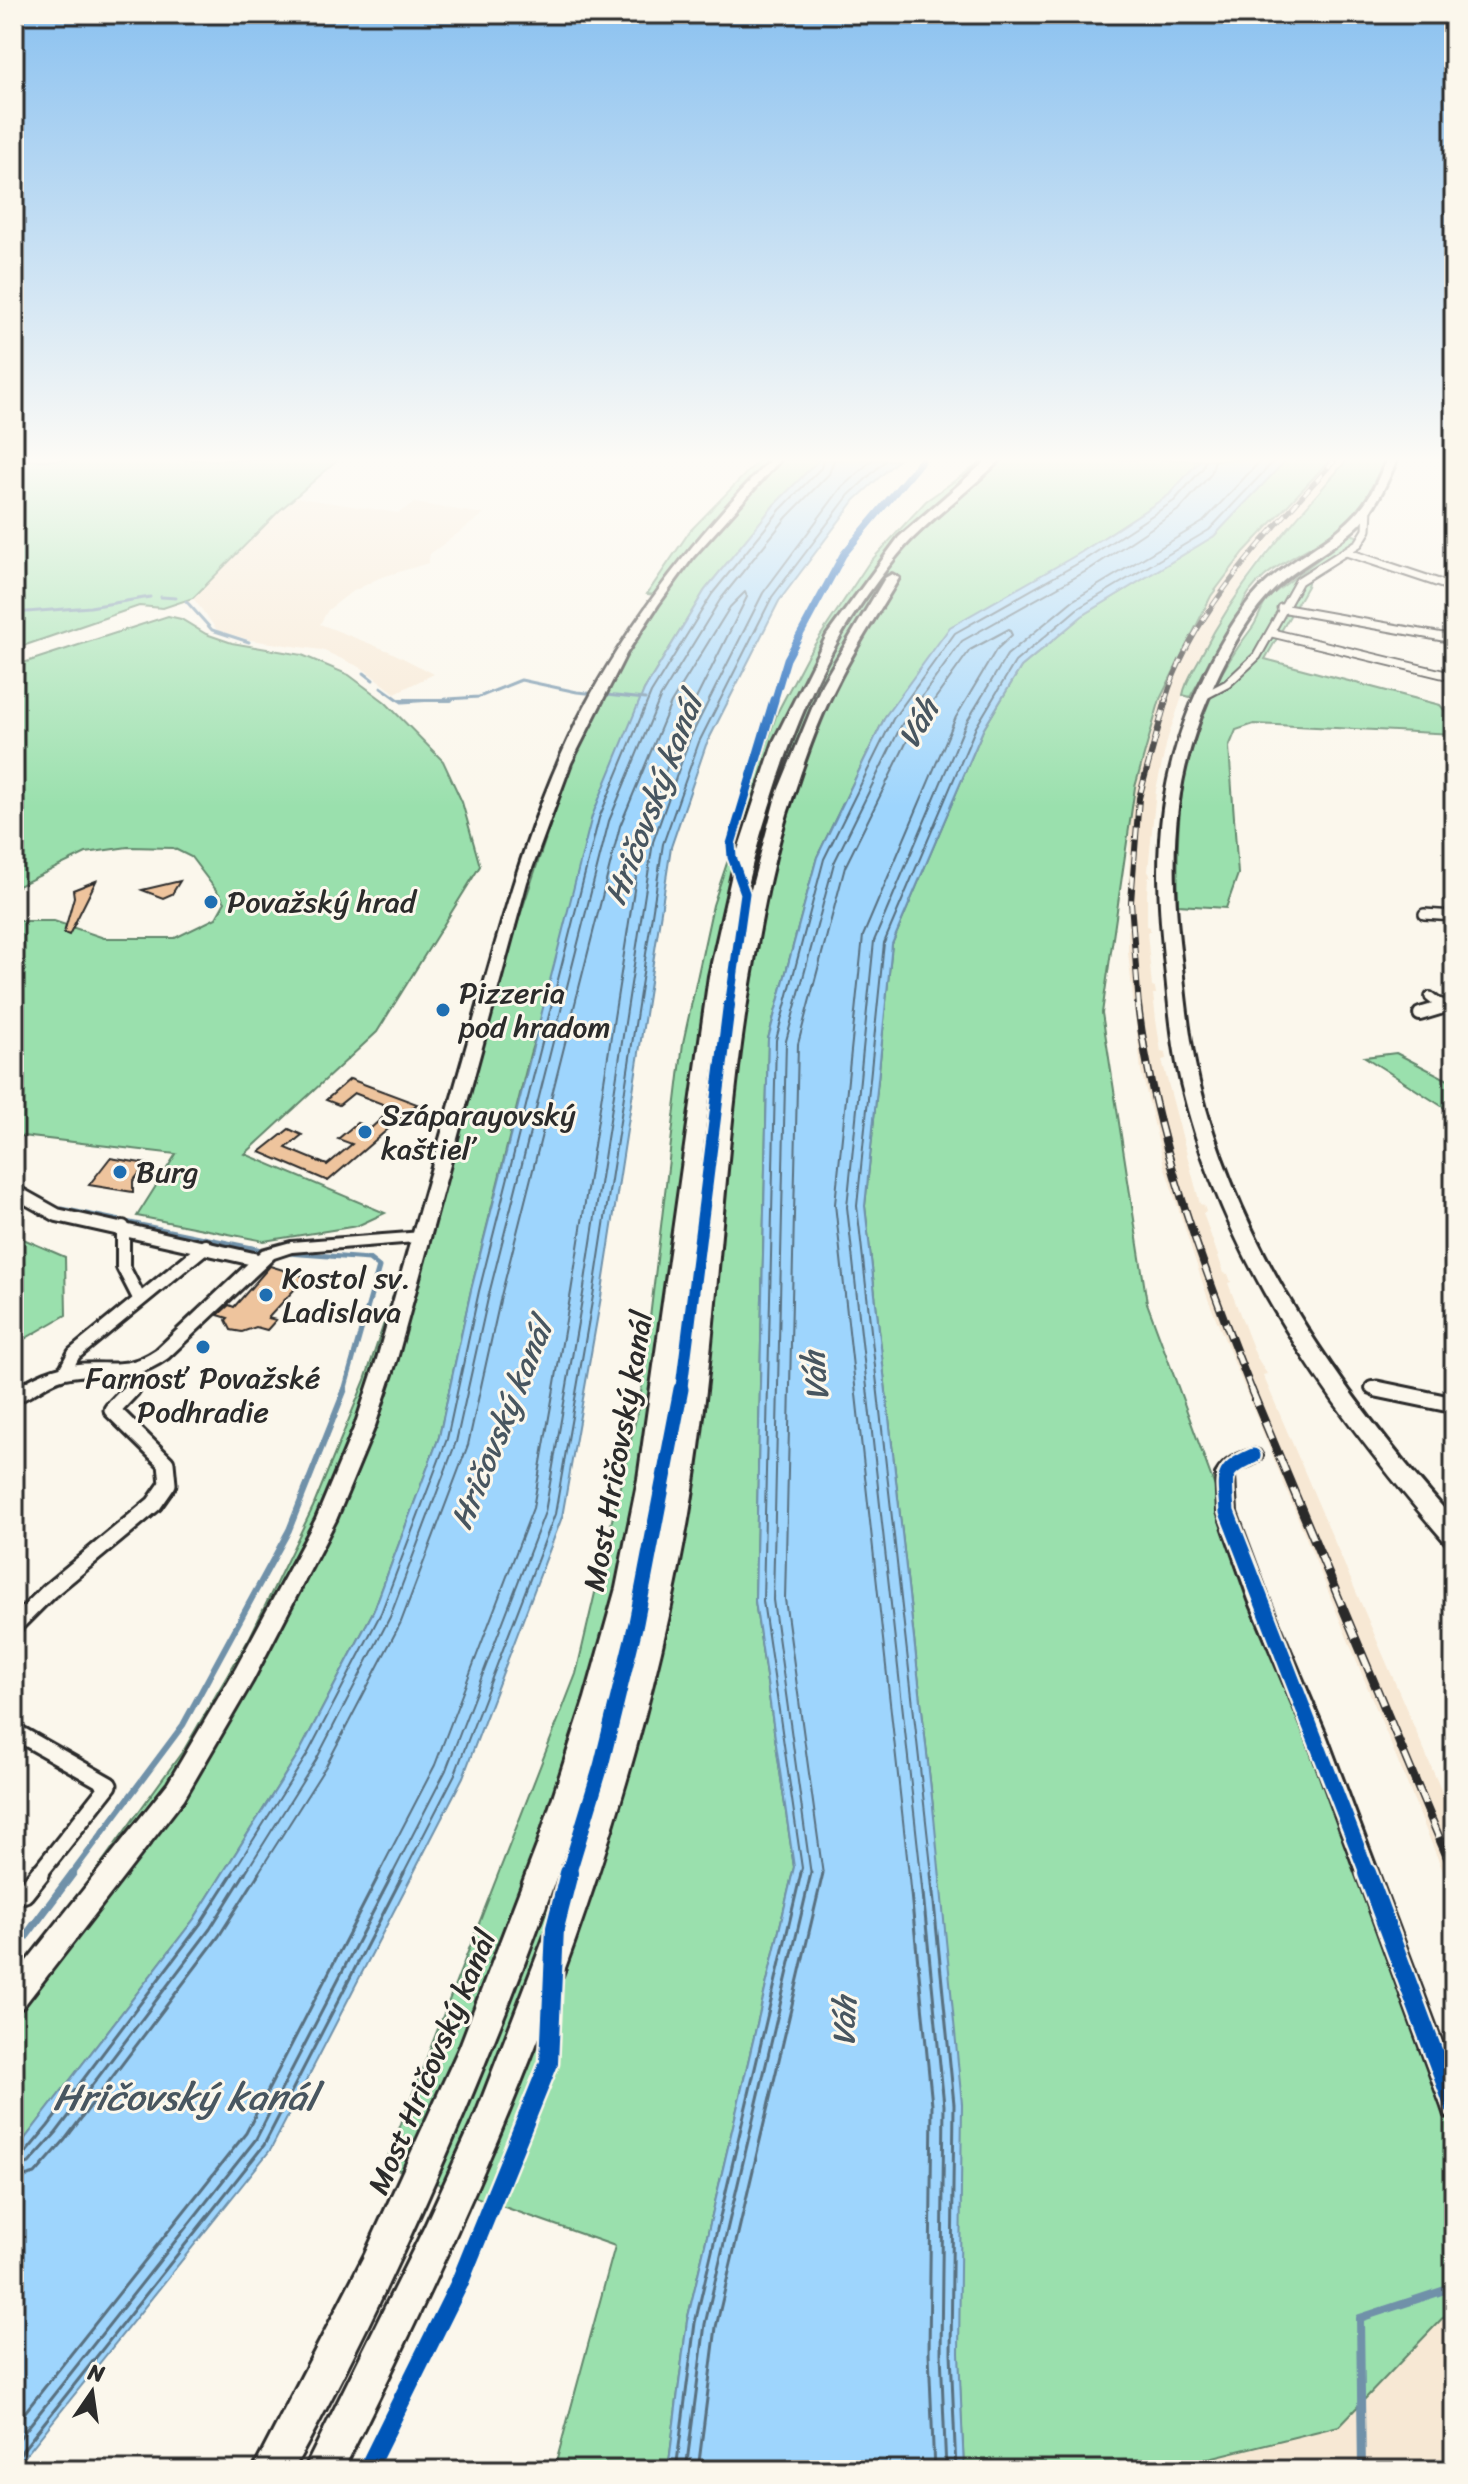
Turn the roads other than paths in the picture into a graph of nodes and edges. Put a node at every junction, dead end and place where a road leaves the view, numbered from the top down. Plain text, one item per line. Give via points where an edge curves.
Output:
1 (671, 576) edge
2 (878, 576) edge
3 (896, 576) edge
4 (1285, 576) edge
5 (1307, 576) edge
6 (1418, 576) edge
7 (1454, 588) edge
8 (1281, 608) junction
9 (1272, 633) junction
10 (1454, 639) edge
11 (1454, 677) edge
12 (1200, 698) junction
13 (1454, 916) edge
14 (1431, 917) dead end
15 (1430, 997) dead end
16 (1448, 1005) edge
17 (1420, 1014) dead end
18 (14, 1191) edge
19 (123, 1231) junction
20 (422, 1237) junction
21 (206, 1246) junction
22 (258, 1260) junction
23 (139, 1298) junction
24 (65, 1371) junction
25 (134, 1371) junction
26 (1372, 1388) dead end
27 (14, 1397) edge
28 (1454, 1405) edge
29 (1253, 1456) dead end
30 (1454, 1536) edge
31 (14, 1626) edge
32 (14, 1731) edge
33 (14, 1887) edge
34 (14, 1998) edge
35 (1454, 2107) edge
36 (272, 2470) edge
37 (323, 2470) edge

1 - 20 main road via 588,709 537,828
2 - 36 highway, Most Hričovský kanál via 809,684 744,852 701,1084 659,1431 622,1615 592,1726 543,1879 490,2015 372,2279
3 - 37 highway, Most Hričovský kanál via 835,672 788,784 767,853 743,958 726,1084 687,1448 626,1736 529,2028 411,2296
4 - 12 main road via 1265,591 1239,626
5 - 8 street
6 - 7 street
8 - 9 street
8 - 10 street
9 - 11 street
9 - 12 street via 1233,679
12 - 30 main road via 1174,768 1164,842 1174,973 1191,1085 1235,1210 1302,1336 1373,1441
13 - 14 street
15 - 16 street
16 - 17 street
18 - 19 street via 57,1215
19 - 21 street
19 - 23 street via 123,1267
20 - 22 street via 291,1247
20 - 34 main road via 365,1426 303,1569 176,1791
21 - 22 street
21 - 23 street
22 - 25 street via 162,1354
23 - 24 street via 74,1354
24 - 25 street
24 - 27 street
25 - 31 street via 132,1389 112,1410 166,1463 168,1484 154,1504
26 - 28 street
29 - 35 street via 1225,1474 1227,1512
32 - 33 street via 109,1785 24,1893

